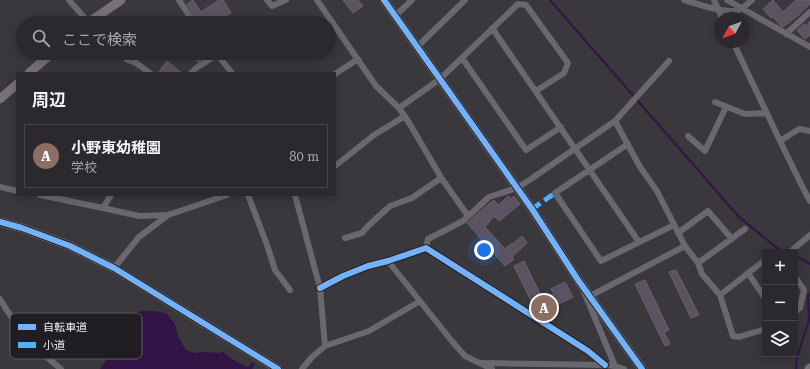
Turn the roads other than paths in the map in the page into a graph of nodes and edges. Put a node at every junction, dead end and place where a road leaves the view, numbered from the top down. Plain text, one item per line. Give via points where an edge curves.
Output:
1 (69, 0) edge
2 (121, 0) edge
3 (179, 0) edge
4 (267, 0) edge
5 (286, 0) edge
6 (317, 0) edge
7 (384, 0) edge
8 (412, 0) edge
9 (465, 0) edge
10 (684, 0) edge
11 (714, 0) edge
12 (727, 0) edge
13 (752, 0) edge
14 (742, 8) junction
15 (718, 10) junction
16 (810, 12) edge
17 (83, 16) edge
18 (99, 16) edge
19 (189, 16) edge
20 (328, 16) edge
21 (395, 16) junction
22 (336, 27) edge
23 (492, 28) junction
24 (786, 34) junction
25 (417, 47) junction
26 (810, 47) edge
27 (736, 48) edge
28 (462, 58) junction
29 (358, 59) junction
30 (44, 60) edge
31 (128, 60) edge
32 (207, 60) edge
33 (221, 60) edge
34 (669, 61) dead end
35 (31, 72) edge
36 (149, 72) edge
37 (192, 72) edge
38 (231, 72) edge
39 (336, 73) edge
40 (440, 79) junction
41 (16, 85) edge
42 (536, 91) junction
43 (0, 99) edge
44 (715, 102) dead end
45 (726, 107) junction
46 (399, 108) junction
47 (767, 113) junction
48 (405, 116) junction
49 (615, 121) junction
50 (561, 127) junction
51 (810, 131) edge
52 (688, 136) dead end
53 (780, 140) junction
54 (628, 144) junction
55 (575, 148) junction
56 (336, 165) edge
57 (590, 170) junction
58 (441, 178) junction
59 (810, 186) edge
60 (0, 188) edge
61 (516, 188) junction
62 (803, 188) junction
63 (16, 190) edge
64 (45, 196) edge
65 (110, 196) edge
66 (224, 196) edge
67 (248, 196) edge
68 (295, 196) edge
69 (810, 200) edge
70 (103, 208) junction
71 (168, 215) junction
72 (468, 216) junction
73 (0, 222) edge
74 (674, 226) junction
75 (745, 230) dead end
76 (678, 233) junction
77 (810, 235) edge
78 (345, 238) dead end
79 (732, 239) junction
80 (639, 242) junction
81 (685, 246) junction
82 (426, 248) junction
83 (793, 249) edge
84 (388, 261) junction
85 (762, 262) edge
86 (698, 263) junction
87 (114, 268) junction
88 (748, 273) junction
89 (578, 280) junction
90 (798, 281) edge
91 (320, 288) junction
92 (290, 290) dead end
93 (762, 294) edge
94 (720, 295) junction
95 (590, 296) junction
96 (0, 299) edge
97 (420, 301) junction
98 (798, 310) edge
99 (10, 315) edge
100 (762, 330) edge
101 (325, 346) junction
102 (48, 359) edge
103 (480, 363) junction
104 (605, 365) junction
105 (615, 366) junction
106 (61, 369) edge
107 (278, 369) edge
108 (302, 369) edge
109 (492, 369) edge
110 (624, 369) edge
111 (642, 369) edge

1 - 17 street
2 - 18 street
3 - 19 street
4 - 5 street via 272,6
6 - 20 street
7 - 21 street
8 - 21 street
9 - 25 street
10 - 15 street
11 - 15 street
12 - 14 street
13 - 14 street
14 - 15 street
14 - 24 street
16 - 24 street
21 - 25 street
22 - 29 street
23 - 28 street
23 - 42 street
23 - 42 street via 518,4 526,5 568,63 564,73
24 - 26 street
25 - 40 street
27 - 47 street
28 - 40 street
28 - 50 street via 526,150
29 - 39 street
29 - 46 street via 376,86
30 - 35 street
31 - 36 street via 136,62
32 - 37 street
33 - 38 street
34 - 49 street
40 - 46 street
40 - 61 street
41 - 43 street
42 - 50 street
44 - 45 street
45 - 47 street via 745,114
45 - 52 street via 705,151
46 - 48 street
47 - 53 street
48 - 56 street via 374,135
48 - 58 street
49 - 54 street
49 - 55 street
50 - 55 street
51 - 53 street via 799,128
53 - 62 street
54 - 57 street
54 - 74 street via 657,191
55 - 57 street
55 - 61 street
57 - 80 street
57 - 80 street via 555,193 601,261
58 - 72 street
58 - 78 street via 412,198 390,206 362,233
59 - 62 street
60 - 63 street
61 - 72 street via 489,197
61 - 89 street
62 - 69 street
64 - 70 street
65 - 70 street
66 - 71 street
67 - 92 street via 275,270
68 - 91 street
70 - 71 street via 139,216
71 - 87 street via 139,237
72 - 82 street via 428,239
73 - 87 street via 70,246
74 - 76 street
74 - 80 street
75 - 79 street
76 - 79 street via 708,211
76 - 81 street
77 - 83 street
79 - 86 street
81 - 86 street
81 - 95 street
82 - 84 street
82 - 104 street via 588,351
84 - 91 street via 368,266
84 - 97 street
85 - 88 street
86 - 94 street via 702,274
87 - 107 street
88 - 93 street
88 - 94 street
89 - 95 street
89 - 105 street
90 - 98 street via 804,290
91 - 101 street
94 - 100 street via 734,336 739,337
95 - 111 street
96 - 99 street
97 - 101 street via 369,331
97 - 103 street via 465,356
101 - 108 street
102 - 106 street
103 - 104 street
103 - 109 street
104 - 105 street
105 - 110 street

